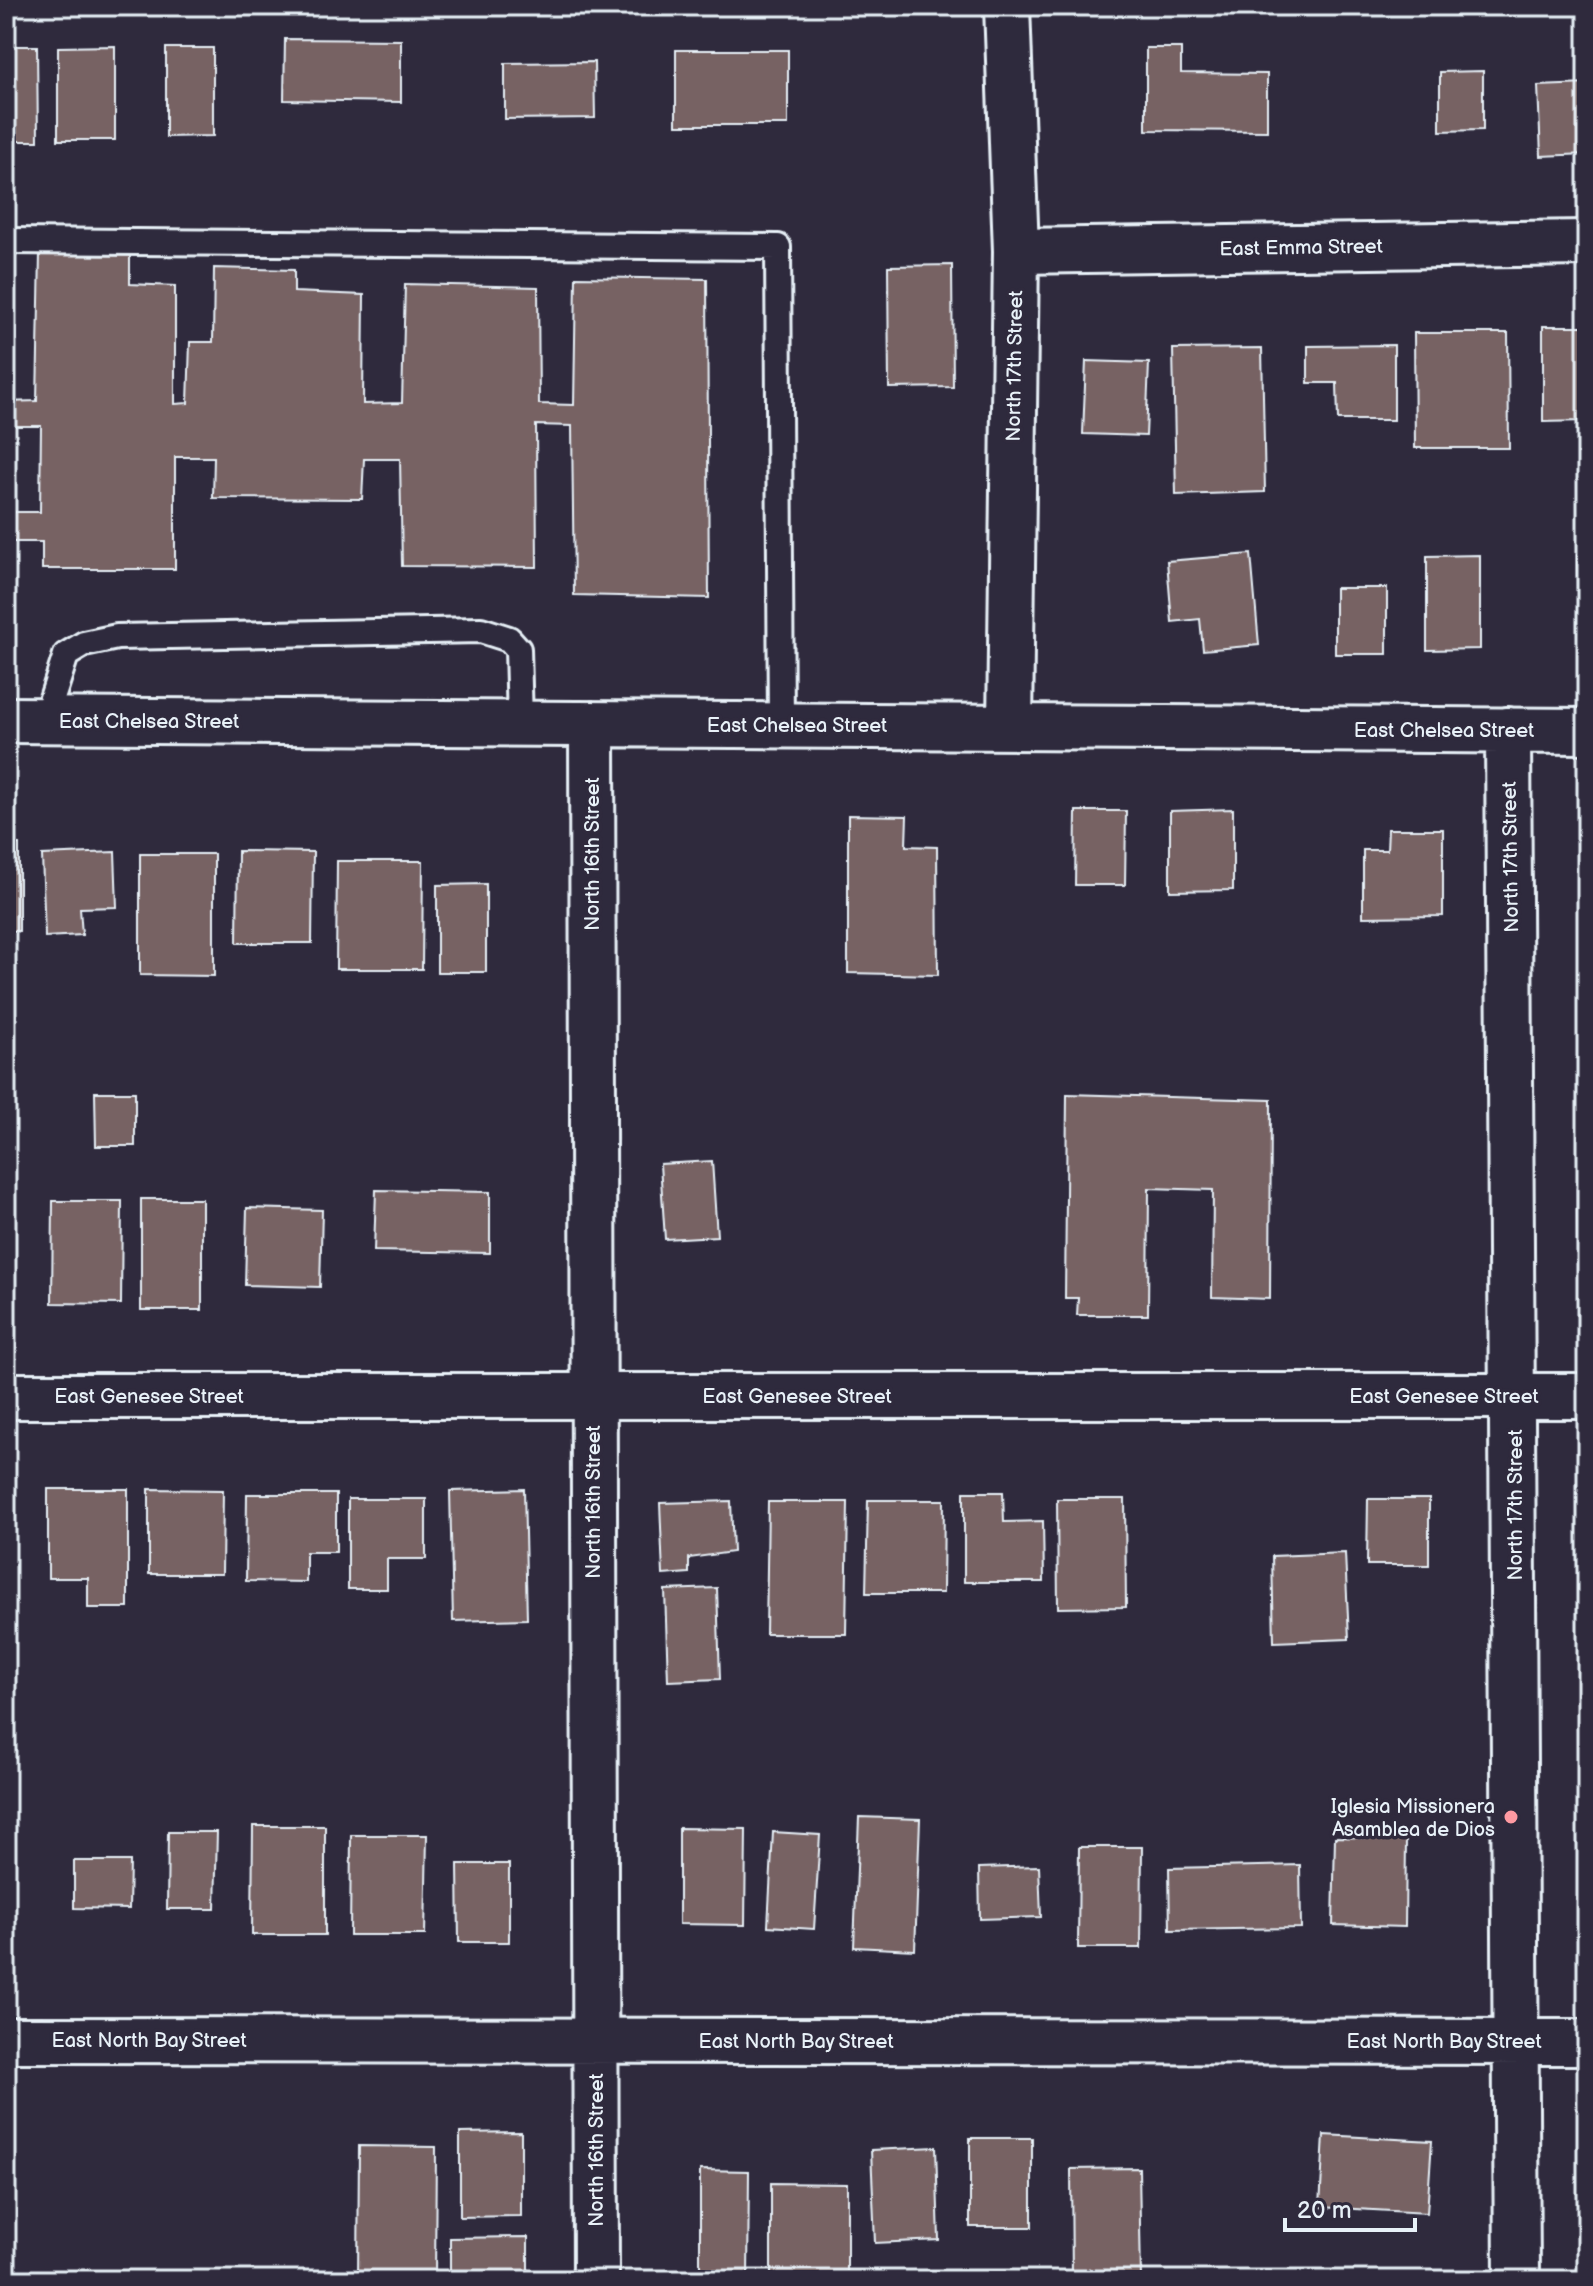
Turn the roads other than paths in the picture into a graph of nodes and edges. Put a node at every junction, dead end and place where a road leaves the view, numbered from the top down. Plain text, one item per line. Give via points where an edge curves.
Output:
1 (1007, 6) edge
2 (6, 241) edge
3 (1587, 243) edge
4 (1016, 251) junction
5 (25, 720) edge
6 (520, 723) junction
7 (592, 724) junction
8 (781, 725) junction
9 (1010, 727) junction
10 (1508, 730) junction
11 (1587, 731) edge
12 (6, 1396) edge
13 (592, 1396) junction
14 (1515, 1396) junction
15 (1587, 1396) edge
16 (6, 2040) edge
17 (596, 2041) junction
18 (1515, 2041) junction
19 (1587, 2042) edge
20 (596, 2280) edge
21 (1517, 2280) edge

1 - 4 street, North 17th Street
2 - 8 lane via 778,247
3 - 4 street, East Emma Street
4 - 9 street, North 17th Street
5 - 6 street, East Chelsea Street
5 - 6 lane via 66,655 84,644 117,637 481,630 509,639 518,649
6 - 7 street, East Chelsea Street
7 - 8 street, East Chelsea Street
7 - 13 street, North 16th Street
8 - 9 street, East Chelsea Street
9 - 10 street, East Chelsea Street
10 - 11 street, East Chelsea Street
10 - 14 street, North 17th Street
12 - 13 street, East Genesee Street
13 - 14 street, East Genesee Street
13 - 17 street, North 16th Street
14 - 15 street, East Genesee Street
14 - 18 street, North 17th Street
16 - 17 street, East North Bay Street
17 - 18 street, East North Bay Street
17 - 20 street, North 16th Street
18 - 19 street, East North Bay Street
18 - 21 street, North 17th Street

